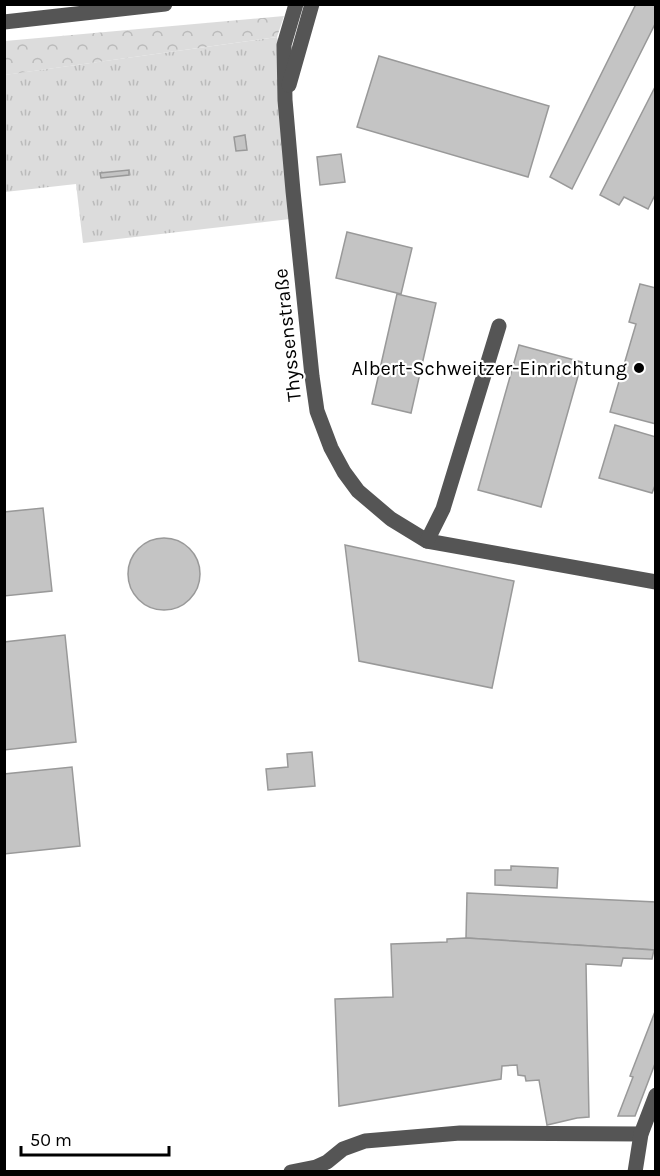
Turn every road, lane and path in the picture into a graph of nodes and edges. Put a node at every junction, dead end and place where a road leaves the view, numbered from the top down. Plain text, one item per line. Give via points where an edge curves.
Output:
1 (165, 4) edge
2 (305, 5) edge
3 (4, 22) edge
4 (499, 326) dead end
5 (427, 541) junction
6 (656, 582) edge
7 (656, 1095) edge
8 (641, 1134) junction
9 (291, 1172) edge
10 (635, 1172) edge

1 - 3 street
2 - 5 street, Thyssenstraße via 285,100 317,411 331,448 358,491 391,519
4 - 5 street via 443,509
5 - 6 street, Thyssenstraße
7 - 8 street
8 - 9 street via 460,1133 365,1141 343,1149 316,1167
8 - 10 street

